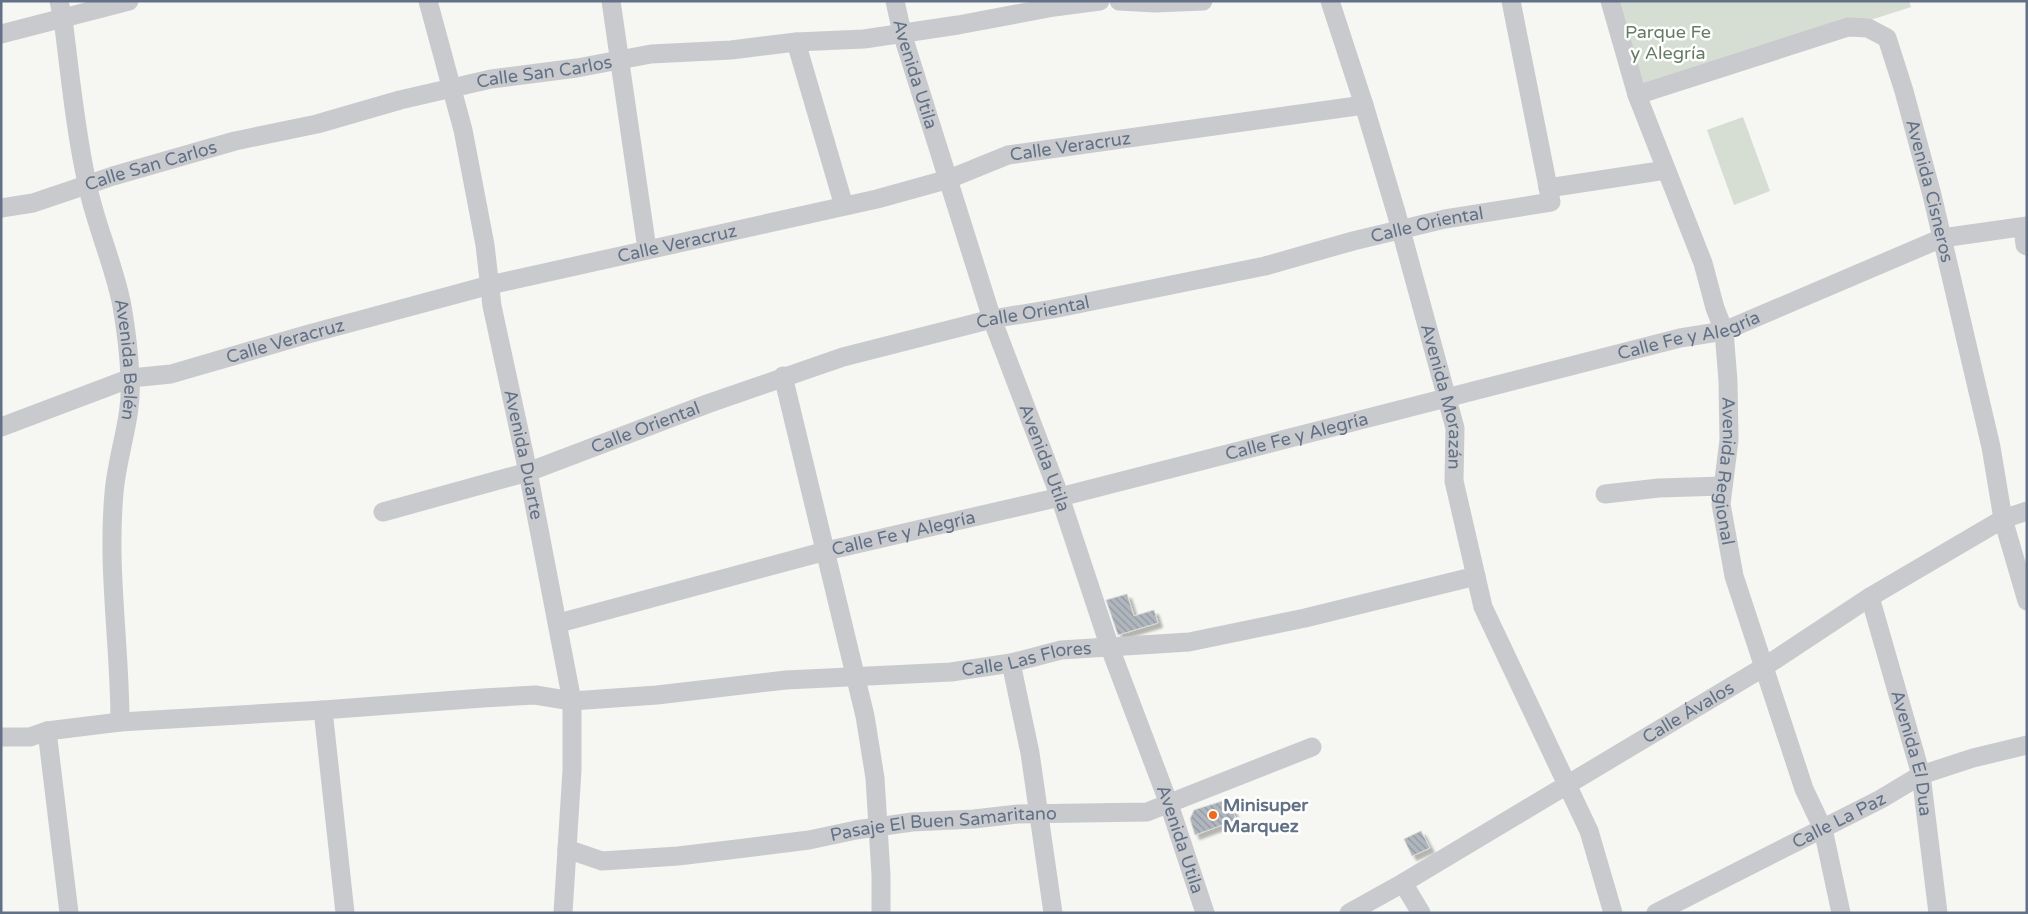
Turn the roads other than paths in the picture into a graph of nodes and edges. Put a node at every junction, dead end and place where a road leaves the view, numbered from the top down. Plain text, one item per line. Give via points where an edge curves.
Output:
1 (129, 1) edge
2 (428, 1) edge
3 (611, 1) edge
4 (895, 1) edge
5 (1100, 1) edge
6 (1119, 1) edge
7 (1203, 1) edge
8 (1330, 1) edge
9 (1511, 1) edge
10 (1610, 1) edge
11 (1147, 2) edge
12 (61, 10) edge
13 (902, 32) junction
14 (1, 34) edge
15 (796, 42) junction
16 (620, 60) junction
17 (451, 88) junction
18 (1637, 94) junction
19 (1364, 105) junction
20 (1666, 170) junction
21 (949, 179) junction
22 (87, 185) junction
23 (1550, 195) junction
24 (844, 206) junction
25 (1, 208) edge
26 (2025, 227) edge
27 (1401, 230) junction
28 (1942, 238) junction
29 (2027, 246) edge
30 (647, 249) junction
31 (490, 284) junction
32 (992, 319) junction
33 (1724, 332) junction
34 (783, 376) junction
35 (130, 378) junction
36 (1447, 397) junction
37 (1, 427) edge
38 (528, 472) junction
39 (1723, 486) junction
40 (1605, 494) dead end
41 (1060, 497) junction
42 (2027, 511) edge
43 (383, 512) dead end
44 (2003, 519) junction
45 (826, 551) junction
46 (1476, 576) junction
47 (1870, 598) junction
48 (2027, 601) edge
49 (558, 624) junction
50 (1110, 648) junction
51 (1011, 663) junction
52 (1764, 666) junction
53 (856, 677) junction
54 (572, 701) junction
55 (323, 710) junction
56 (120, 722) junction
57 (47, 731) junction
58 (1, 737) edge
59 (2027, 745) edge
60 (1312, 747) dead end
61 (1921, 775) junction
62 (1568, 785) junction
63 (1169, 804) junction
64 (1039, 814) junction
65 (877, 827) junction
66 (1823, 829) junction
67 (567, 849) junction
68 (1402, 883) junction
69 (69, 913) edge
70 (345, 913) edge
71 (563, 913) edge
72 (881, 913) edge
73 (1052, 913) edge
74 (1205, 913) edge
75 (1349, 913) edge
76 (1420, 913) edge
77 (1613, 913) edge
78 (1656, 913) edge
79 (1841, 913) edge
80 (1938, 913) edge

1 - 12 street
2 - 17 street, Avenida Duarte
3 - 16 street
4 - 13 street, Avenida Utila
5 - 13 street, Calle San Carlos
6 - 11 street
7 - 11 street
8 - 19 street, Avenida Morazán
9 - 23 street
10 - 18 street, Avenida Regional
12 - 14 street
12 - 22 street, Avenida Belén
13 - 15 street, Calle San Carlos via 864,39
13 - 21 street, Avenida Utila
15 - 16 street, Calle San Carlos via 731,50 651,54
15 - 24 street
16 - 17 street, Calle San Carlos
16 - 30 street
17 - 22 street, Calle San Carlos via 317,124 235,141
17 - 31 street, Avenida Duarte via 465,140
18 - 20 street, Avenida Regional
18 - 28 street, Avenida Cisneros via 1848,26 1868,28 1887,38
19 - 21 street, Calle Veracruz via 1008,155
19 - 27 street, Avenida Morazán
20 - 23 street, Calle Oriental
20 - 33 street, Avenida Regional via 1703,263
21 - 24 street, Calle Veracruz
21 - 32 street, Avenida Utila
22 - 25 street, Calle San Carlos
22 - 35 street, Avenida Belén via 122,305
23 - 27 street, Calle Oriental
24 - 30 street, Calle Veracruz
26 - 28 street, Calle Fe y Alegría
26 - 29 street
27 - 32 street, Calle Oriental via 1265,266
27 - 36 street, Avenida Morazán
28 - 33 street, Calle Fe y Alegría
28 - 44 street, Avenida Cisneros via 1991,448
30 - 31 street, Calle Veracruz
31 - 35 street, Calle Veracruz via 171,374
31 - 38 street, Avenida Duarte
32 - 34 street, Calle Oriental via 843,357
32 - 41 street, Avenida Utila
33 - 36 street, Calle Fe y Alegría via 1680,338
33 - 39 street, Avenida Regional via 1729,440
34 - 38 street, Calle Oriental
34 - 45 street
35 - 37 street, Calle Veracruz
35 - 56 street, Avenida Belén via 130,407 114,492 112,562
36 - 41 street, Calle Fe y Alegría
36 - 46 street, Avenida Morazán via 1455,428 1454,481
38 - 43 street, Calle Oriental
38 - 49 street, Avenida Duarte
39 - 40 street
39 - 52 street, Avenida Regional via 1721,504 1734,576
41 - 45 street, Calle Fe y Alegría
41 - 50 street, Avenida Utila
42 - 44 street, Calle Ávalos
44 - 47 street, Calle Ávalos
44 - 48 street, Avenida Cisneros
45 - 49 street, Calle Fe y Alegría
45 - 53 street
46 - 50 street, Calle Las Flores via 1305,618 1189,642
46 - 62 street, Avenida Morazán via 1483,607
47 - 52 street, Calle Ávalos
47 - 61 street, Avenida El Dua
49 - 54 street, Avenida Duarte
50 - 51 street, Calle Las Flores via 1060,650
50 - 63 street, Avenida Utila
51 - 53 street, Calle Las Flores via 951,672
51 - 64 street
52 - 62 street, Calle Ávalos
52 - 66 street, Avenida Regional via 1804,790
53 - 54 street, Calle Las Flores via 786,680
53 - 65 street via 875,778
54 - 55 street, Calle Las Flores via 535,695
54 - 67 street, Avenida Duarte
55 - 56 street, Calle Las Flores
55 - 70 street
56 - 57 street, Calle Las Flores
57 - 58 street, Calle Las Flores via 30,737
57 - 69 street
59 - 61 street, Calle La Paz
60 - 63 street, Pasaje El Buen Samaritano
61 - 66 street, Calle La Paz
61 - 80 street, Avenida El Dua
62 - 68 street, Calle Ávalos
62 - 77 street, Avenida Morazán via 1589,831
63 - 64 street, Pasaje El Buen Samaritano via 1147,812
63 - 74 street, Avenida Utila
64 - 65 street, Pasaje El Buen Samaritano
64 - 73 street
65 - 67 street, Pasaje El Buen Samaritano via 678,856 602,861
65 - 72 street
66 - 78 street, Calle La Paz
66 - 79 street, Avenida Regional
67 - 71 street, Avenida Duarte
68 - 75 street, Calle Ávalos
68 - 76 street

